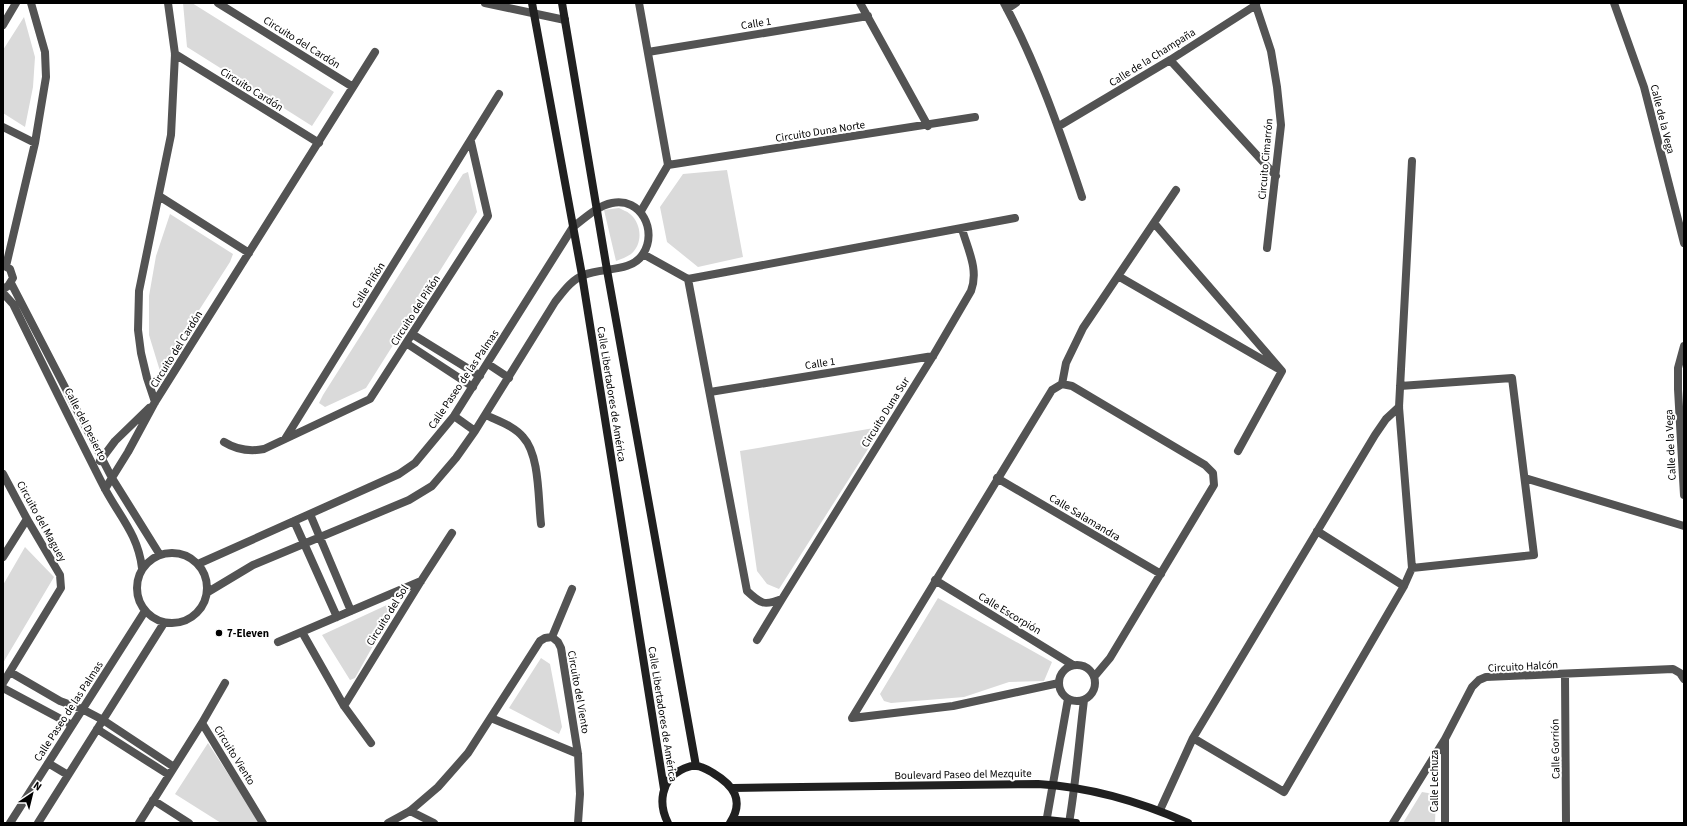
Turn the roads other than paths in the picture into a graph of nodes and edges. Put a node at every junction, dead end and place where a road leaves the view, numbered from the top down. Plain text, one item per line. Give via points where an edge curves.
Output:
1 (16, 3) edge
2 (31, 3) edge
3 (168, 3) edge
4 (218, 3) edge
5 (485, 3) edge
6 (532, 3) edge
7 (562, 3) edge
8 (640, 3) edge
9 (860, 3) edge
10 (1016, 3) edge
11 (1614, 3) edge
12 (1255, 4) edge
13 (1005, 6) edge
14 (534, 14) junction
15 (868, 16) junction
16 (565, 20) junction
17 (3, 25) edge
18 (375, 52) dead end
19 (648, 52) junction
20 (175, 54) junction
21 (1170, 60) junction
22 (353, 87) junction
23 (499, 94) dead end
24 (975, 117) dead end
25 (928, 126) junction
26 (1059, 126) junction
27 (3, 127) edge
28 (471, 142) junction
29 (35, 143) junction
30 (318, 143) junction
31 (1412, 161) dead end
32 (668, 165) junction
33 (1276, 176) junction
34 (1176, 190) dead end
35 (159, 196) junction
36 (1082, 197) dead end
37 (596, 209) junction
38 (641, 211) junction
39 (1016, 218) dead end
40 (1154, 223) junction
41 (574, 227) junction
42 (962, 228) junction
43 (1682, 228) edge
44 (1684, 243) edge
45 (1268, 248) dead end
46 (249, 253) junction
47 (643, 254) junction
48 (5, 266) edge
49 (607, 270) junction
50 (582, 275) junction
51 (1118, 276) junction
52 (688, 279) junction
53 (11, 283) junction
54 (3, 288) edge
55 (3, 293) edge
56 (412, 334) junction
57 (406, 343) junction
58 (1684, 346) edge
59 (933, 356) junction
60 (488, 364) junction
61 (1282, 371) junction
62 (60, 376) junction
63 (480, 376) junction
64 (509, 378) junction
65 (52, 381) junction
66 (1062, 384) junction
67 (473, 386) junction
68 (1400, 386) junction
69 (710, 392) junction
70 (156, 402) junction
71 (1399, 407) junction
72 (486, 414) junction
73 (454, 416) junction
74 (475, 431) junction
75 (284, 439) junction
76 (224, 442) dead end
77 (1238, 451) dead end
78 (102, 457) junction
79 (95, 468) junction
80 (3, 474) edge
81 (112, 478) junction
82 (997, 478) junction
83 (1525, 478) junction
84 (105, 489) junction
85 (1684, 495) edge
86 (310, 514) junction
87 (26, 518) junction
88 (294, 521) junction
89 (541, 524) dead end
90 (1684, 526) edge
91 (1317, 531) junction
92 (452, 533) dead end
93 (320, 537) junction
94 (304, 544) junction
95 (160, 554) junction
96 (3, 557) edge
97 (198, 564) junction
98 (142, 568) junction
99 (1412, 568) junction
100 (1161, 574) junction
101 (421, 580) junction
102 (935, 580) junction
103 (1404, 586) junction
104 (572, 589) dead end
105 (208, 592) junction
106 (782, 599) junction
107 (145, 611) junction
108 (351, 611) junction
109 (337, 617) junction
110 (164, 623) junction
111 (302, 632) junction
112 (552, 637) junction
113 (757, 640) dead end
114 (278, 642) dead end
115 (1073, 665) junction
116 (10, 672) junction
117 (1565, 675) junction
118 (1094, 676) junction
119 (1684, 679) edge
120 (3, 683) edge
121 (224, 683) dead end
122 (1058, 683) junction
123 (3, 688) edge
124 (1068, 699) junction
125 (1084, 700) junction
126 (344, 706) junction
127 (82, 709) junction
128 (491, 718) junction
129 (103, 720) junction
130 (202, 723) junction
131 (72, 725) junction
132 (97, 729) junction
133 (1193, 738) junction
134 (1445, 739) junction
135 (371, 743) dead end
136 (578, 754) junction
137 (48, 763) junction
138 (696, 766) junction
139 (174, 767) junction
140 (68, 776) junction
141 (169, 776) junction
142 (1052, 785) junction
143 (733, 788) junction
144 (1075, 788) junction
145 (664, 789) junction
146 (153, 800) junction
147 (1160, 810) junction
148 (410, 811) junction
149 (731, 821) edge
150 (1047, 821) edge
151 (10, 823) edge
152 (38, 823) edge
153 (138, 823) edge
154 (189, 823) edge
155 (264, 823) edge
156 (388, 823) edge
157 (434, 823) edge
158 (578, 823) edge
159 (668, 823) edge
160 (1071, 823) edge
161 (1188, 823) edge
162 (1393, 823) edge
163 (1445, 823) edge
164 (1566, 823) edge

1 - 17 street
2 - 29 street via 45,52 46,76
3 - 20 street, Circuito del Cardón
4 - 22 street, Circuito del Cardón
5 - 14 street
6 - 14 street, Calle Libertadores de América
7 - 16 street, Calle Libertadores de América
8 - 19 street
9 - 15 street
10 - 13 street
11 - 43 street, Calle de la Vega via 1644,87
12 - 21 street, Calle de la Champaña
12 - 33 street, Circuito Cimarrón via 1271,51 1277,87 1281,125
13 - 26 street via 1034,65
14 - 16 street
14 - 41 street, Calle Libertadores de América
15 - 19 street, Calle 1
15 - 25 street
16 - 37 street, Calle Libertadores de América
18 - 22 street, Circuito del Cardón
19 - 32 street
20 - 30 street, Circuito Cardón
20 - 35 street, Circuito del Cardón via 170,134
21 - 26 street, Calle de la Champaña
21 - 33 street
22 - 30 street, Circuito del Cardón
23 - 28 street, Calle Piñón
24 - 25 street, Circuito Duna Norte
25 - 32 street, Circuito Duna Norte
26 - 36 street
27 - 29 street
28 - 56 street, Circuito del Piñón via 488,216
28 - 75 street, Calle Piñón
29 - 48 street
30 - 46 street, Circuito del Cardón
31 - 68 street
32 - 38 street
33 - 45 street, Circuito Cimarrón
34 - 40 street
35 - 46 street
35 - 70 street, Circuito del Cardón via 139,291 138,330 142,360
37 - 38 street, Calle Paseo de las Palmas via 614,202 633,206
37 - 41 street, Calle Paseo de las Palmas
37 - 49 street, Calle Libertadores de América
38 - 47 street via 649,232
39 - 42 street
40 - 51 street
40 - 61 street
41 - 50 street, Calle Libertadores de América
41 - 60 street, Calle Paseo de las Palmas
42 - 52 street
42 - 59 street, Circuito Duna Sur via 975,281
43 - 44 street, Calle de la Vega
46 - 70 street, Circuito del Cardón
47 - 49 street via 636,262
47 - 52 street
48 - 53 street, Calle del Desierto via 12,274
49 - 50 street
49 - 138 street, Calle Libertadores de América
50 - 64 street via 568,286 555,302
50 - 145 street, Calle Libertadores de América
51 - 61 street
51 - 66 street via 1083,328 1066,363
52 - 69 street
53 - 54 street
53 - 62 street, Calle del Desierto
55 - 65 street, Calle del Desierto via 12,304
56 - 57 street, Circuito del Piñón
56 - 63 street
57 - 67 street
57 - 75 street, Circuito del Piñón via 370,399
58 - 85 street, Calle de la Vega via 1678,368
59 - 69 street, Calle 1
59 - 106 street, Circuito Duna Sur
60 - 63 street, Calle Paseo de las Palmas
60 - 64 street
61 - 77 street
62 - 65 street
62 - 78 street, Calle del Desierto
63 - 67 street, Calle Paseo de las Palmas
64 - 72 street
65 - 79 street, Calle del Desierto
66 - 82 street via 1052,390
66 - 100 street via 1072,386 1213,472 1214,485
67 - 73 street, Calle Paseo de las Palmas
68 - 71 street
68 - 83 street via 1512,378
69 - 106 street via 747,592 758,601 769,604
70 - 78 street
70 - 81 street
71 - 91 street via 1386,419 1375,435
71 - 99 street
72 - 74 street
72 - 89 street via 516,430 529,445 534,456
73 - 74 street
73 - 86 street, Calle Paseo de las Palmas via 415,463 399,474
74 - 93 street via 432,486 408,500
75 - 76 street, Circuito del Piñón via 253,452 235,449
78 - 79 street
78 - 81 street, Calle del Desierto
79 - 84 street, Calle del Desierto
80 - 87 street, Circuito del Maguey
81 - 84 street
81 - 95 street, Calle del Desierto
82 - 100 street, Calle Salamandra
82 - 102 street
83 - 90 street
83 - 99 street via 1534,555
84 - 98 street, Calle del Desierto via 136,540
86 - 88 street, Calle Paseo de las Palmas
86 - 93 street
87 - 96 street
87 - 116 street, Circuito del Maguey via 60,575 61,588
88 - 94 street
88 - 97 street, Calle Paseo de las Palmas
91 - 103 street
91 - 133 street
92 - 101 street
93 - 94 street
93 - 108 street
94 - 105 street via 253,565
94 - 109 street
95 - 97 street via 184,554
95 - 98 street
97 - 105 street via 207,580
98 - 107 street via 137,590 139,601
99 - 103 street
100 - 118 street via 1110,658
101 - 108 street, Circuito del Sol
101 - 126 street, Circuito del Sol
102 - 115 street, Calle Escorpión
102 - 122 street via 852,718 953,706
103 - 133 street via 1284,792
104 - 112 street
105 - 110 street via 204,604 188,620
106 - 113 street, Circuito Duna Sur
107 - 110 street
107 - 127 street, Calle Paseo de las Palmas
108 - 109 street, Circuito del Sol
109 - 111 street, Circuito del Sol
110 - 129 street
111 - 114 street, Circuito del Sol
111 - 126 street
112 - 128 street via 540,641
112 - 136 street, Circuito del Viento via 561,648
115 - 118 street via 1086,667
115 - 122 street via 1060,675
116 - 120 street, Circuito del Maguey
116 - 127 street via 60,701
117 - 119 street, Circuito Halcón via 1673,669
117 - 134 street, Circuito Halcón via 1486,677 1479,680 1472,687
117 - 164 street, Calle Gorrión
118 - 125 street via 1094,690
121 - 130 street
122 - 124 street
123 - 131 street
124 - 125 street
124 - 142 street
125 - 144 street
126 - 135 street
127 - 129 street
127 - 131 street, Calle Paseo de las Palmas
128 - 136 street
128 - 148 street via 468,753 438,787
129 - 132 street
129 - 139 street
130 - 139 street, Circuito Viento
130 - 155 street, Circuito Viento
131 - 137 street, Calle Paseo de las Palmas
132 - 140 street
132 - 141 street
133 - 147 street
134 - 162 street, Circuito Halcón
134 - 163 street, Calle Lechuza
136 - 158 street, Circuito del Viento
137 - 140 street
137 - 151 street, Calle Paseo de las Palmas
138 - 143 street via 716,775
138 - 145 street via 677,773
139 - 141 street, Circuito Viento
140 - 152 street
141 - 146 street, Circuito Viento
142 - 143 street, Boulevard Paseo del Mezquite
142 - 144 street, Boulevard Paseo del Mezquite
142 - 150 street
143 - 149 street via 736,804
144 - 147 street, Boulevard Paseo del Mezquite
144 - 160 street
145 - 159 street, Calle Libertadores de América via 662,806
146 - 153 street, Circuito Viento
146 - 154 street
147 - 161 street, Boulevard Paseo del Mezquite
148 - 156 street
148 - 157 street
149 - 150 street
150 - 160 street

